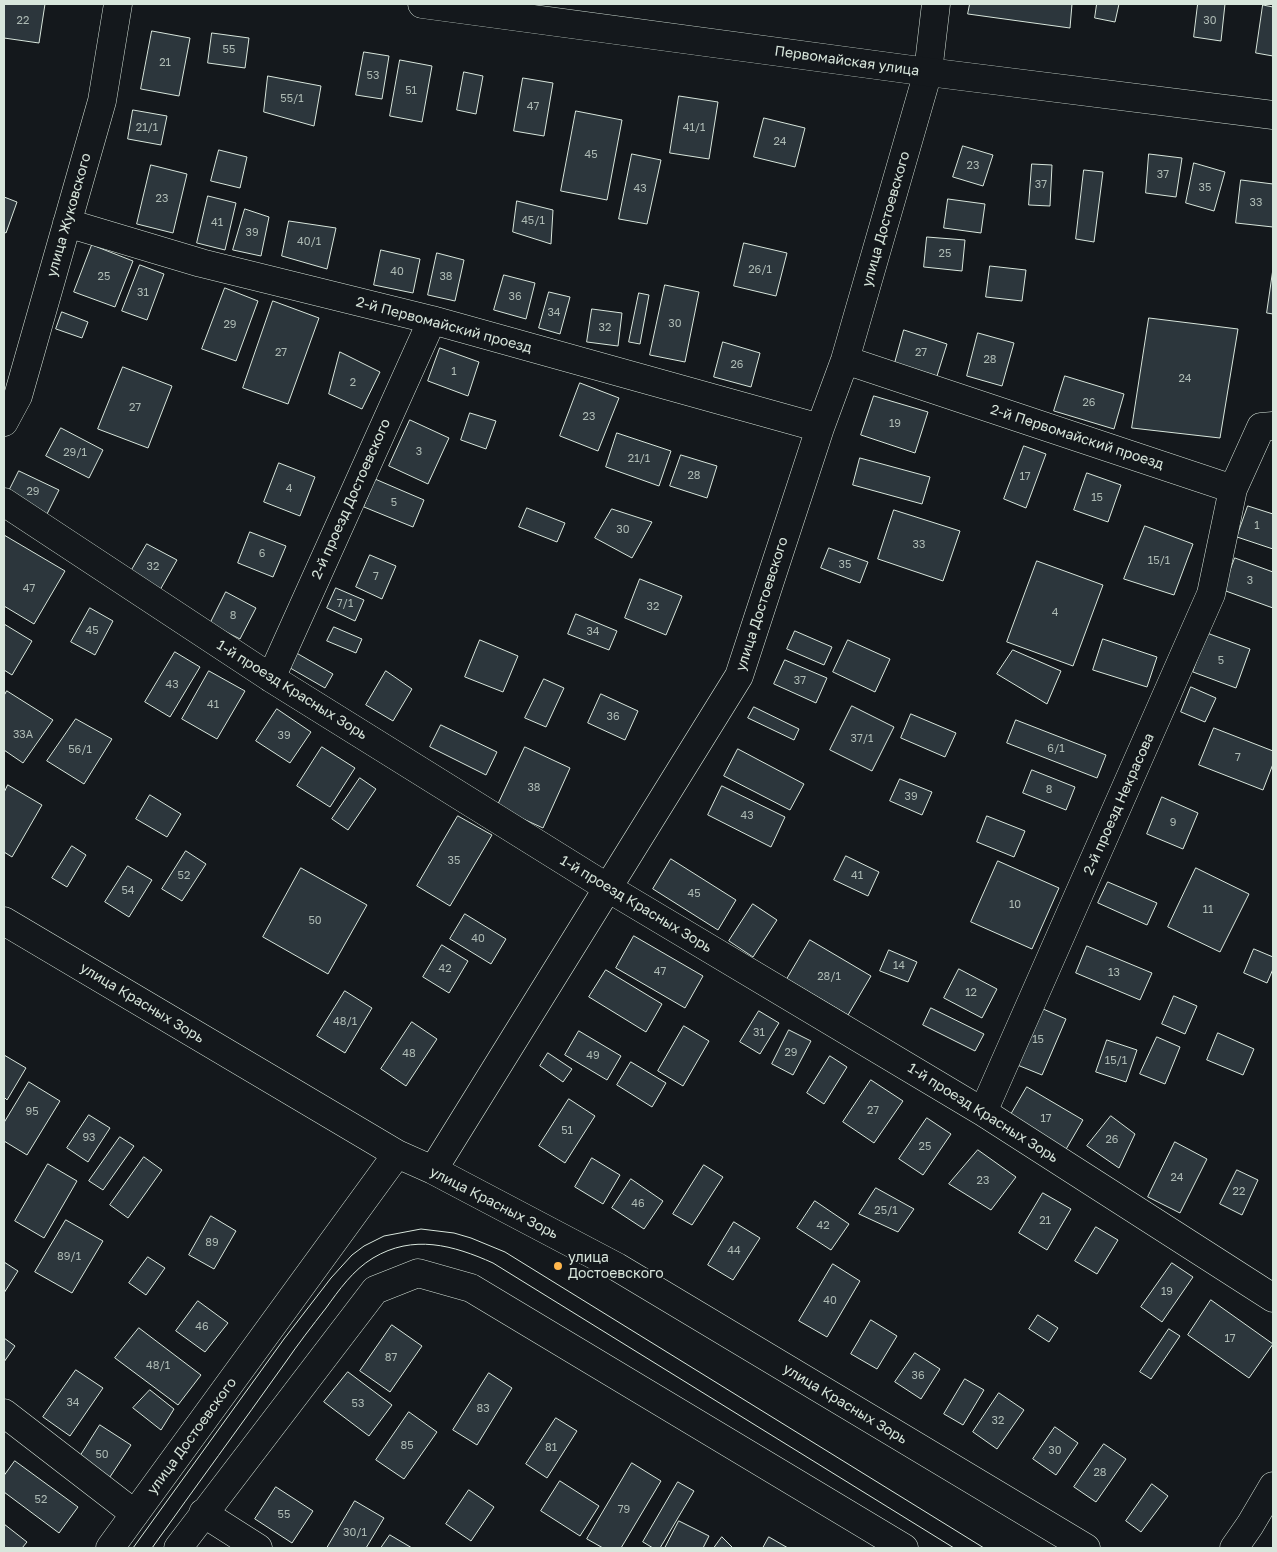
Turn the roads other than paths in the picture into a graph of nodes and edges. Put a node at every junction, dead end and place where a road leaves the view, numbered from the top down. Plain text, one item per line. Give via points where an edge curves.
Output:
1 (118, 4) edge
2 (422, 4) edge
3 (936, 4) edge
4 (928, 72) junction
5 (1273, 115) edge
6 (67, 223) junction
7 (432, 320) junction
8 (846, 360) junction
9 (4, 422) edge
10 (1273, 426) edge
11 (820, 428) junction
12 (1233, 489) junction
13 (4, 502) edge
14 (271, 678) junction
15 (608, 888) junction
16 (4, 921) edge
17 (983, 1112) junction
18 (397, 1154) junction
19 (433, 1170) junction
20 (1273, 1298) edge
21 (4, 1413) edge
22 (1273, 1486) edge
23 (203, 1513) junction
24 (135, 1514) junction
25 (110, 1548) edge
26 (178, 1548) edge
27 (258, 1548) edge
28 (904, 1548) edge
29 (1086, 1548) edge
30 (1234, 1548) edge

1 - 6 street, улица Жуковского via 102,101
2 - 4 street, Первомайская улица
3 - 4 street, улица Достоевского
4 - 5 street, Первомайская улица
4 - 8 street, улица Достоевского
6 - 7 street, 2-й Первомайский проезд via 202,263
6 - 9 street, улица Жуковского via 18,396
7 - 11 street, 2-й Первомайский проезд
7 - 14 street, 2-й проезд Достоевского
8 - 11 street, улица Достоевского
8 - 12 street, 2-й Первомайский проезд
10 - 12 street via 1261,427
11 - 15 street, улица Достоевского via 739,676
12 - 17 street, 2-й проезд Некрасова via 1211,594
13 - 14 street, 1-й проезд Красных Зорь
14 - 15 street, 1-й проезд Красных Зорь
15 - 17 street, 1-й проезд Красных Зорь
15 - 19 street, улица Достоевского
16 - 18 street, улица Красных Зорь
17 - 20 street, 1-й проезд Красных Зорь
18 - 19 street, улица Красных Зорь
18 - 24 street, улица Достоевского
19 - 29 street, улица Красных Зорь via 617,1267
21 - 24 street
22 - 30 street
23 - 26 street
23 - 27 street
23 - 28 street via 375,1290 418,1273 471,1288
24 - 25 street, улица Достоевского

